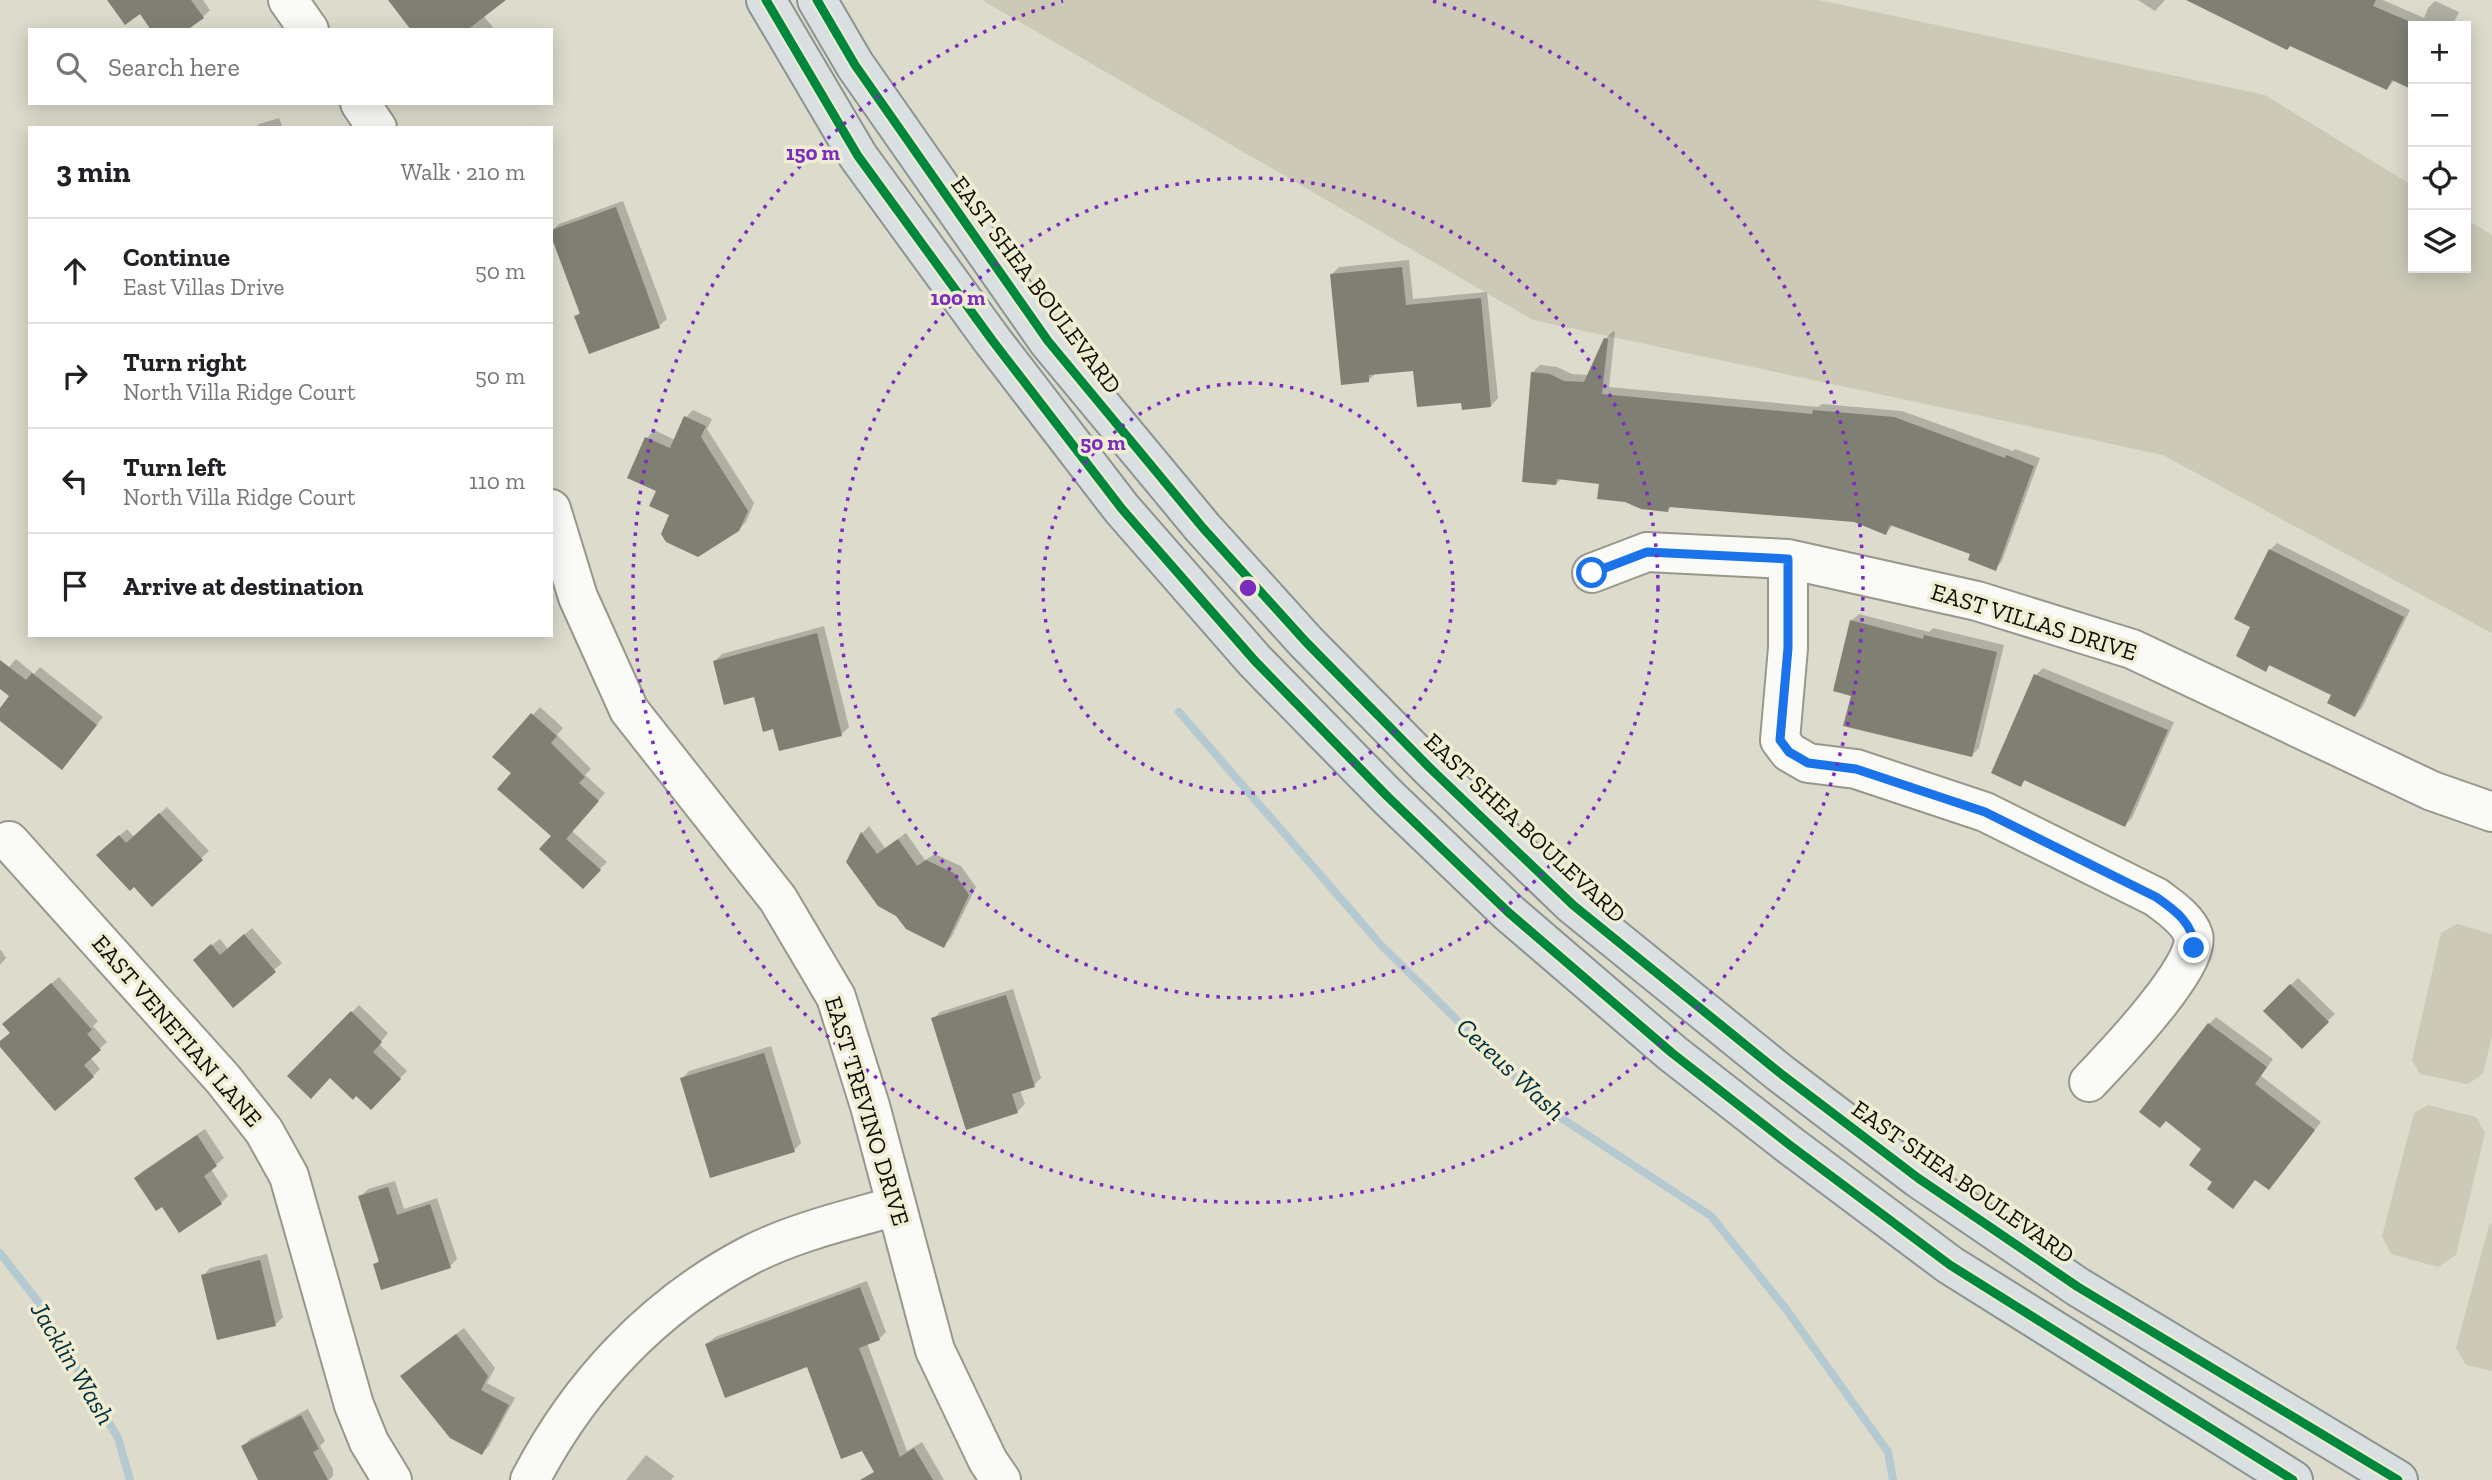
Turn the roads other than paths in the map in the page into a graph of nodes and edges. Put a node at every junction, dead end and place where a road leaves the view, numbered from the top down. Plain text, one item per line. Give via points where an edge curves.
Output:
1 (288, 0) edge
2 (766, 0) edge
3 (817, 0) edge
4 (308, 28) edge
5 (361, 105) edge
6 (376, 126) edge
7 (553, 516) edge
8 (1788, 559) junction
9 (1592, 573) dead end
10 (1408, 745) junction
11 (1373, 780) junction
12 (2492, 812) edge
13 (9, 841) dead end
14 (2089, 1082) dead end
15 (896, 1206) junction
16 (391, 1480) edge
17 (530, 1480) edge
18 (1001, 1480) edge
19 (2293, 1480) edge
20 (2398, 1480) edge

1 - 4 street
2 - 11 main road via 858,156 1114,498 1255,661
3 - 10 main road, EAST SHEA BOULEVARD via 855,65 1048,341 1203,528
5 - 6 street
7 - 15 street, EAST TREVINO DRIVE via 578,597 629,710 778,899 836,997
8 - 9 street, EAST VILLAS DRIVE via 1647,552
8 - 12 street, EAST VILLAS DRIVE via 1977,601 2132,649 2432,791
8 - 14 street via 1788,648 1780,740 1789,752 1808,763 1856,769 1985,812 2156,897 2188,925 2194,948 2186,966 2122,1048
10 - 11 main road
10 - 20 main road, EAST SHEA BOULEVARD via 1573,905 1918,1178 2078,1287
11 - 19 main road via 1508,912 1672,1053 1791,1146 1950,1265
13 - 16 street, EAST VENETIAN LANE via 223,1079 264,1131 289,1177 354,1405
15 - 17 street via 800,1234 751,1255 702,1284 642,1330 610,1362 550,1442
15 - 18 street, EAST TREVINO DRIVE via 935,1350

